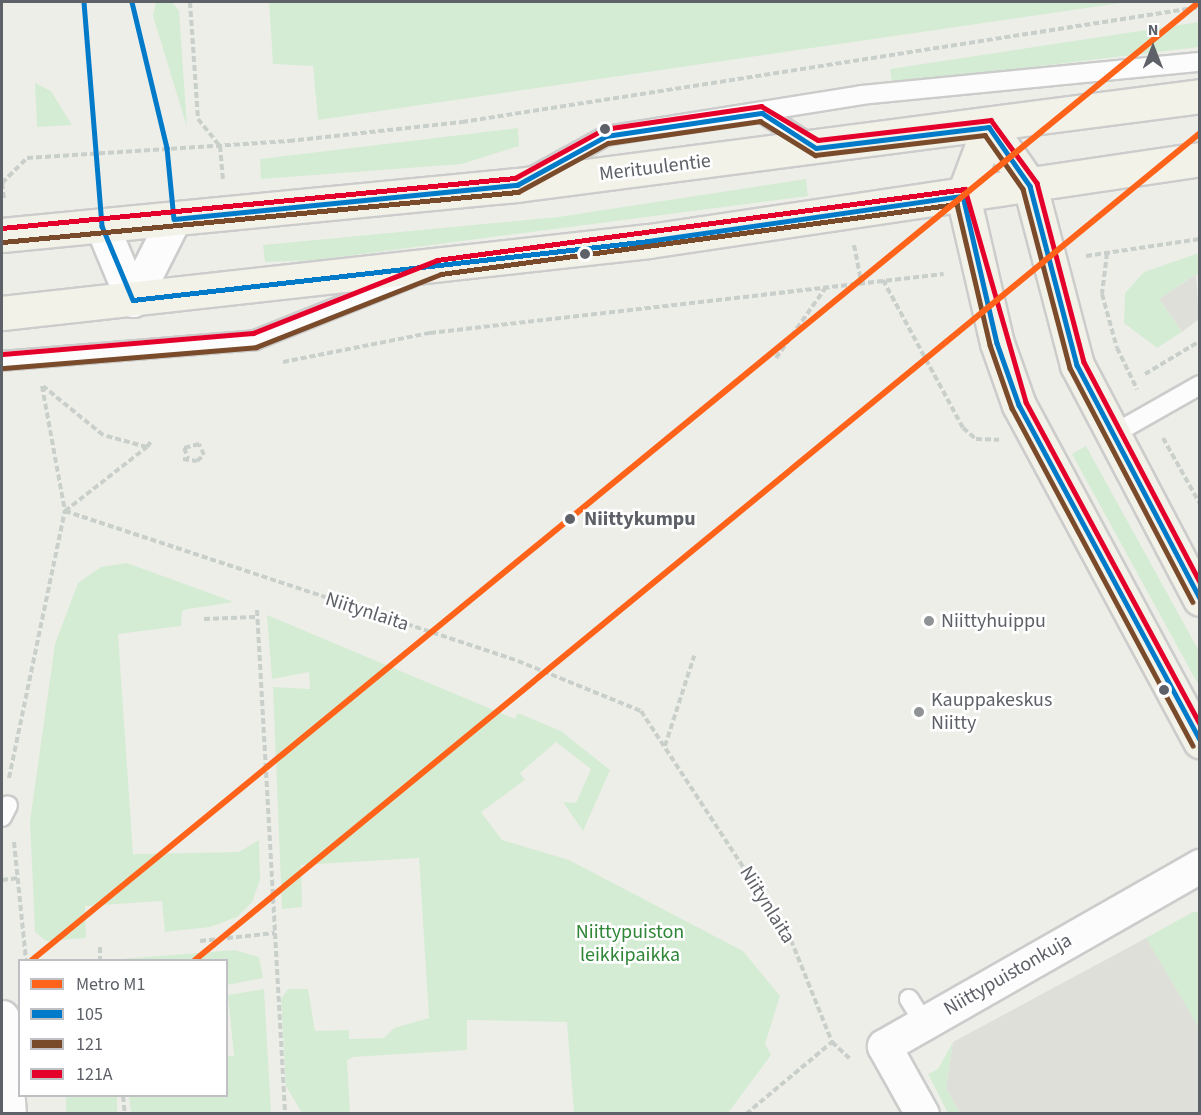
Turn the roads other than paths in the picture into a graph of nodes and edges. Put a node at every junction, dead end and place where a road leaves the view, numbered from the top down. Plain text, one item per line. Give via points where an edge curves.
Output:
1 (1200, 62) edge
2 (1200, 96) edge
3 (762, 113) junction
4 (988, 127) junction
5 (816, 148) junction
6 (1200, 159) edge
7 (517, 185) junction
8 (1029, 186) junction
9 (963, 196) junction
10 (174, 219) junction
11 (102, 226) junction
12 (2, 235) edge
13 (439, 267) junction
14 (133, 300) junction
15 (2, 313) edge
16 (2, 361) edge
17 (1200, 385) edge
18 (1112, 435) junction
19 (1200, 599) edge
20 (1200, 741) edge
21 (1200, 866) edge
22 (2, 1017) edge
23 (9, 1113) edge
24 (922, 1113) edge

1 - 3 lane via 972,81
2 - 4 main road, Merituulentie
3 - 5 lane
3 - 7 lane via 606,136
4 - 5 main road, Merituulentie
4 - 8 main road
4 - 9 main road
5 - 7 main road, Merituulentie
6 - 8 main road
7 - 10 main road, Merituulentie
8 - 9 main road
8 - 18 main road via 1052,261 1056,299 1077,365
9 - 13 main road
9 - 20 main road via 997,343 1019,405
10 - 11 main road, Merituulentie
10 - 14 street
11 - 12 main road, Merituulentie
11 - 14 street
13 - 14 main road
13 - 16 lane via 255,340
14 - 15 main road
17 - 18 lane
18 - 19 main road
21 - 24 street, Niittypuistonkuja via 916,1011 884,1046
22 - 23 street

